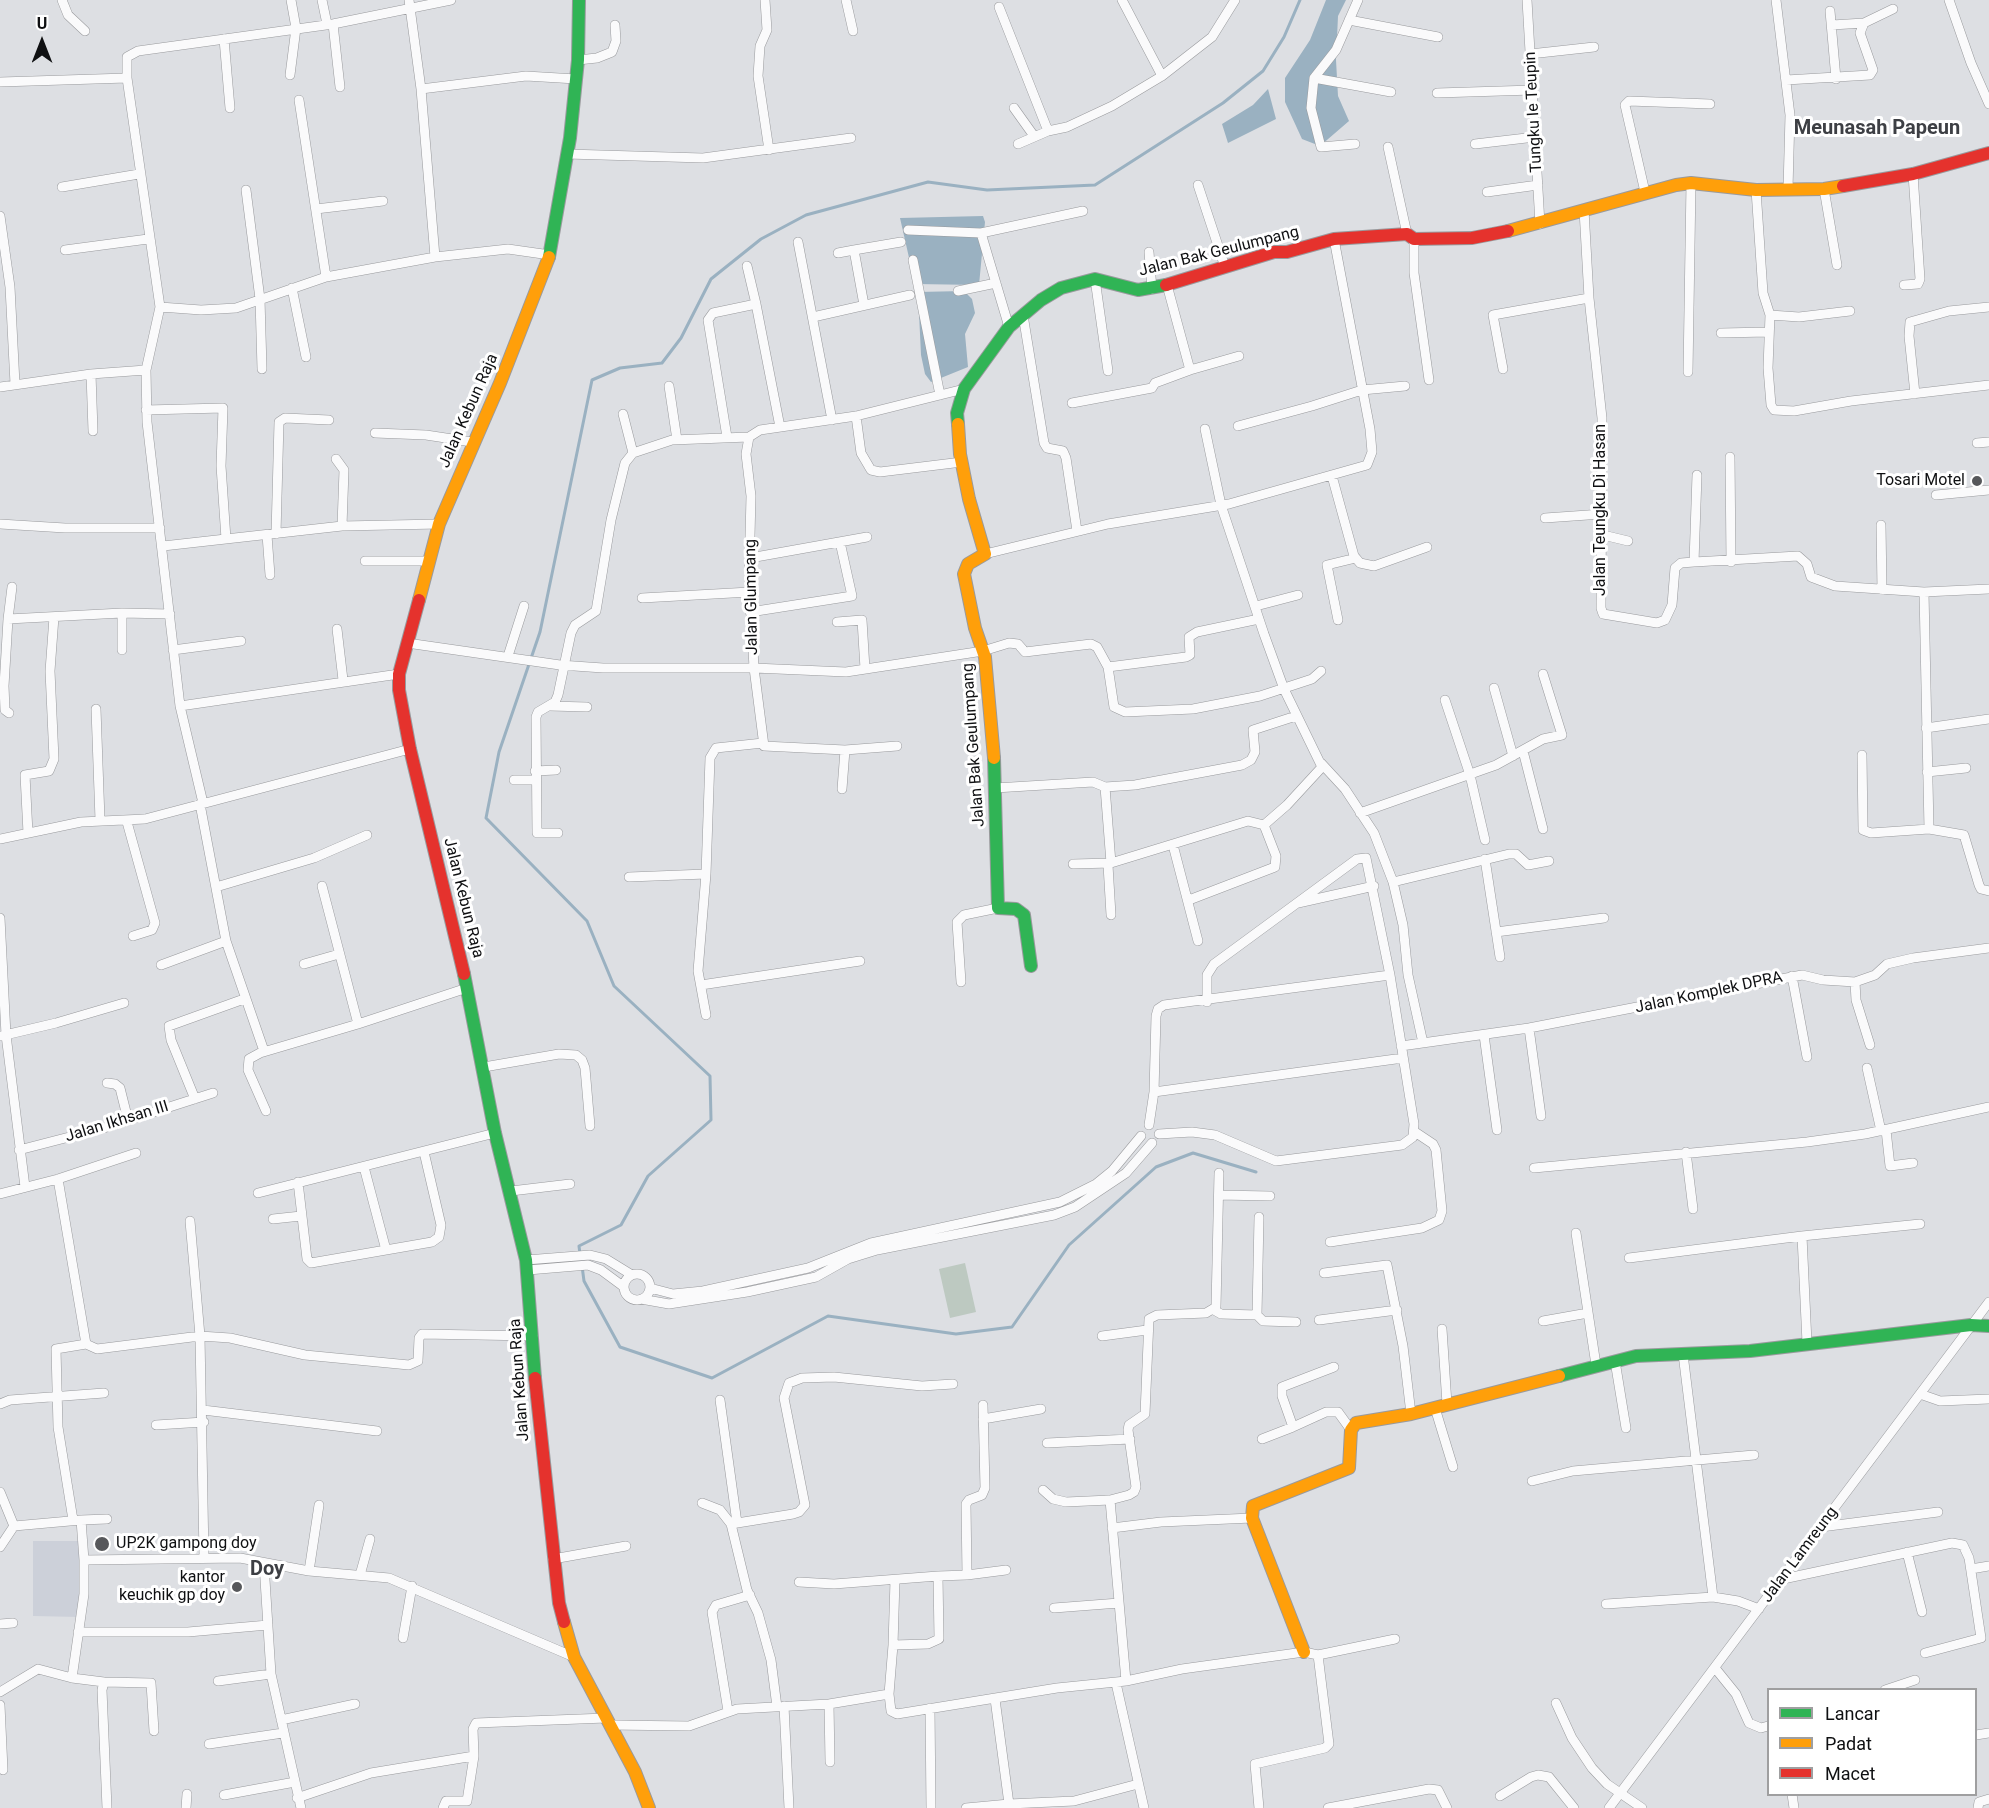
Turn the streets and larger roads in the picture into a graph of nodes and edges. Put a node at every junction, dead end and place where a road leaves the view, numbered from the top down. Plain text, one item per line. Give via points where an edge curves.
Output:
1 (62, 0) edge
2 (291, 0) edge
3 (322, 0) edge
4 (451, 0) edge
5 (579, 0) edge
6 (765, 0) edge
7 (846, 0) edge
8 (1122, 0) edge
9 (1235, 0) edge
10 (1358, 0) edge
11 (1527, 0) edge
12 (1776, 0) edge
13 (1949, 0) edge
14 (410, 5) edge
15 (999, 7) dead end
16 (1893, 9) dead end
17 (1830, 11) dead end
18 (1349, 20) junction
19 (1864, 23) junction
20 (330, 24) junction
21 (615, 25) dead end
22 (1832, 25) junction
23 (296, 28) junction
24 (85, 31) dead end
25 (853, 31) dead end
26 (1438, 37) dead end
27 (224, 39) junction
28 (1593, 47) dead end
29 (1530, 54) junction
30 (578, 60) junction
31 (290, 75) dead end
32 (1162, 76) junction
33 (127, 78) junction
34 (1314, 78) junction
35 (576, 79) junction
36 (1836, 79) junction
37 (1786, 80) junction
38 (0, 82) edge
39 (340, 87) dead end
40 (422, 89) junction
41 (1533, 90) junction
42 (1391, 92) dead end
43 (1437, 93) dead end
44 (299, 100) dead end
45 (1710, 104) dead end
46 (1989, 104) edge
47 (230, 108) dead end
48 (1014, 108) dead end
49 (1048, 131) junction
50 (1034, 136) junction
51 (1536, 137) junction
52 (851, 138) dead end
53 (1018, 144) dead end
54 (1355, 144) dead end
55 (1475, 144) dead end
56 (1388, 147) dead end
57 (769, 150) junction
58 (1989, 153) edge
59 (567, 154) junction
60 (139, 174) junction
61 (1913, 174) junction
62 (1691, 183) junction
63 (1198, 185) dead end
64 (1538, 185) junction
65 (62, 187) dead end
66 (1788, 189) junction
67 (1824, 189) junction
68 (246, 190) dead end
69 (1756, 190) junction
70 (1487, 192) dead end
71 (1645, 192) junction
72 (383, 201) dead end
73 (316, 209) junction
74 (1584, 210) junction
75 (1083, 211) dead end
76 (0, 216) edge
77 (1540, 225) junction
78 (908, 230) dead end
79 (981, 233) junction
80 (1411, 236) junction
81 (148, 239) junction
82 (1334, 239) junction
83 (798, 242) dead end
84 (901, 242) dead end
85 (65, 250) dead end
86 (854, 250) junction
87 (1149, 252) dead end
88 (838, 253) dead end
89 (550, 255) junction
90 (435, 257) junction
91 (913, 260) dead end
92 (1837, 265) dead end
93 (747, 266) dead end
94 (1225, 267) junction
95 (326, 277) junction
96 (1095, 279) junction
97 (996, 283) junction
98 (1167, 285) junction
99 (1904, 285) dead end
100 (292, 288) junction
101 (1152, 289) junction
102 (958, 291) dead end
103 (910, 295) dead end
104 (1589, 298) junction
105 (260, 299) junction
106 (756, 304) junction
107 (864, 306) junction
108 (159, 307) junction
109 (1989, 307) edge
110 (1850, 311) dead end
111 (1023, 315) junction
112 (1770, 315) junction
113 (813, 317) junction
114 (1009, 327) junction
115 (1768, 332) junction
116 (1721, 333) dead end
117 (1239, 356) dead end
118 (306, 357) dead end
119 (262, 369) dead end
120 (1503, 369) dead end
121 (146, 370) junction
122 (1190, 370) junction
123 (1108, 371) dead end
124 (1688, 372) dead end
125 (91, 374) junction
126 (1430, 380) dead end
127 (15, 384) junction
128 (1989, 385) edge
129 (669, 386) dead end
130 (1405, 386) dead end
131 (0, 387) edge
132 (964, 389) junction
133 (1362, 390) junction
134 (1915, 394) junction
135 (940, 395) junction
136 (1072, 403) dead end
137 (146, 410) junction
138 (623, 414) dead end
139 (856, 416) junction
140 (329, 420) dead end
141 (832, 420) junction
142 (1238, 426) dead end
143 (780, 427) junction
144 (1205, 429) dead end
145 (93, 431) dead end
146 (375, 433) dead end
147 (727, 437) junction
148 (749, 437) junction
149 (677, 440) junction
150 (472, 442) junction
151 (1989, 442) edge
152 (1977, 443) dead end
153 (633, 453) junction
154 (1730, 457) dead end
155 (336, 459) dead end
156 (962, 462) junction
157 (1697, 475) dead end
158 (1332, 476) junction
159 (1989, 490) edge
160 (1936, 495) dead end
161 (1221, 505) junction
162 (1602, 514) junction
163 (1545, 518) dead end
164 (0, 524) edge
165 (439, 524) junction
166 (1881, 525) dead end
167 (342, 526) junction
168 (160, 528) junction
169 (1077, 531) junction
170 (272, 534) junction
171 (1603, 535) junction
172 (867, 537) dead end
173 (226, 539) junction
174 (1628, 541) dead end
175 (840, 542) junction
176 (163, 546) junction
177 (1427, 547) dead end
178 (985, 554) junction
179 (750, 558) junction
180 (1356, 558) junction
181 (364, 561) dead end
182 (429, 561) junction
183 (1694, 562) junction
184 (1731, 562) junction
185 (270, 575) dead end
186 (12, 587) dead end
187 (1989, 589) edge
188 (1882, 590) junction
189 (750, 592) junction
190 (1924, 592) junction
191 (1298, 595) dead end
192 (642, 598) dead end
193 (524, 606) dead end
194 (1256, 606) junction
195 (750, 612) junction
196 (122, 613) junction
197 (170, 614) junction
198 (54, 617) junction
199 (8, 619) junction
200 (1259, 619) junction
201 (1338, 620) dead end
202 (837, 622) dead end
203 (337, 629) dead end
204 (241, 641) dead end
205 (407, 643) junction
206 (122, 650) dead end
207 (173, 650) junction
208 (983, 651) junction
209 (508, 656) junction
210 (563, 666) junction
211 (1108, 667) junction
212 (754, 668) junction
213 (865, 669) junction
214 (1321, 671) dead end
215 (399, 674) junction
216 (1543, 674) dead end
217 (343, 680) junction
218 (1494, 688) dead end
219 (1284, 689) junction
220 (1445, 700) dead end
221 (180, 706) junction
222 (550, 706) junction
223 (587, 707) dead end
224 (96, 710) dead end
225 (9, 713) dead end
226 (1296, 716) junction
227 (1989, 720) edge
228 (1926, 728) junction
229 (763, 743) junction
230 (897, 746) dead end
231 (410, 749) junction
232 (844, 750) junction
233 (1523, 751) junction
234 (1862, 755) dead end
235 (1513, 756) junction
236 (1321, 763) junction
237 (1966, 768) dead end
238 (556, 770) dead end
239 (1927, 772) junction
240 (535, 775) junction
241 (1470, 775) junction
242 (514, 780) dead end
243 (1105, 787) junction
244 (995, 788) junction
245 (843, 789) dead end
246 (202, 804) junction
247 (1360, 813) junction
248 (100, 820) junction
249 (127, 822) junction
250 (1264, 825) junction
251 (1543, 829) dead end
252 (1929, 830) junction
253 (28, 833) junction
254 (558, 833) dead end
255 (368, 835) dead end
256 (0, 839) edge
257 (1485, 840) dead end
258 (1173, 845) junction
259 (314, 858) junction
260 (1485, 859) junction
261 (1549, 861) dead end
262 (1073, 864) dead end
263 (1109, 864) junction
264 (316, 870) dead end
265 (706, 874) junction
266 (629, 877) dead end
267 (1393, 882) junction
268 (322, 886) dead end
269 (1374, 886) junction
270 (216, 887) junction
271 (1989, 891) edge
272 (1189, 900) junction
273 (1293, 904) junction
274 (998, 908) junction
275 (1111, 915) dead end
276 (0, 918) edge
277 (1604, 918) dead end
278 (1496, 932) junction
279 (133, 936) dead end
280 (226, 941) junction
281 (1198, 941) dead end
282 (1989, 948) edge
283 (339, 954) junction
284 (1500, 957) dead end
285 (860, 961) dead end
286 (161, 964) dead end
287 (304, 964) dead end
288 (1031, 966) dead end
289 (1390, 975) junction
290 (1792, 976) junction
291 (961, 982) dead end
292 (1855, 982) junction
293 (701, 985) junction
294 (467, 988) junction
295 (244, 999) junction
296 (1206, 1002) junction
297 (124, 1003) dead end
298 (706, 1015) dead end
299 (358, 1024) junction
300 (1529, 1028) junction
301 (3, 1035) edge
302 (1484, 1035) junction
303 (1423, 1043) junction
304 (1870, 1045) dead end
305 (1401, 1046) junction
306 (264, 1051) junction
307 (1808, 1057) dead end
308 (1403, 1058) junction
309 (484, 1067) junction
310 (1867, 1068) dead end
311 (107, 1083) dead end
312 (1154, 1092) junction
313 (213, 1093) dead end
314 (195, 1099) junction
315 (1989, 1107) edge
316 (266, 1111) dead end
317 (1541, 1116) dead end
318 (128, 1120) junction
319 (1149, 1125) junction
320 (590, 1126) dead end
321 (1497, 1130) dead end
322 (1883, 1130) junction
323 (1415, 1132) junction
324 (495, 1133) junction
325 (1159, 1134) junction
326 (1141, 1136) junction
327 (1152, 1143) junction
328 (20, 1150) junction
329 (424, 1152) junction
330 (1686, 1152) junction
331 (136, 1153) dead end
332 (1914, 1163) dead end
333 (364, 1167) junction
334 (1534, 1168) dead end
335 (1219, 1173) dead end
336 (58, 1179) junction
337 (298, 1182) junction
338 (570, 1185) dead end
339 (25, 1187) junction
340 (511, 1191) junction
341 (258, 1193) dead end
342 (0, 1194) edge
343 (1219, 1195) junction
344 (1270, 1196) dead end
345 (1693, 1209) dead end
346 (1021, 1212) junction
347 (301, 1216) junction
348 (1259, 1217) dead end
349 (273, 1220) dead end
350 (190, 1221) dead end
351 (1024, 1222) junction
352 (1920, 1224) dead end
353 (1576, 1233) dead end
354 (1802, 1236) junction
355 (903, 1241) junction
356 (1330, 1242) dead end
357 (386, 1250) junction
358 (1629, 1258) dead end
359 (563, 1261) junction
360 (527, 1265) junction
361 (1324, 1273) dead end
362 (632, 1275) junction
363 (624, 1287) junction
364 (650, 1288) junction
365 (641, 1299) junction
366 (1989, 1302) edge
367 (1214, 1310) junction
368 (1397, 1310) junction
369 (1588, 1312) junction
370 (1257, 1315) junction
371 (1319, 1320) dead end
372 (1543, 1321) dead end
373 (1296, 1322) dead end
374 (1971, 1325) junction
375 (1989, 1326) edge
376 (1442, 1329) dead end
377 (1148, 1330) junction
378 (200, 1336) junction
379 (533, 1336) junction
380 (1102, 1336) dead end
381 (1807, 1343) junction
382 (86, 1344) junction
383 (1683, 1354) junction
384 (1616, 1361) junction
385 (1596, 1365) junction
386 (1334, 1367) dead end
387 (953, 1384) dead end
388 (104, 1392) dead end
389 (1920, 1394) junction
390 (57, 1396) junction
391 (1989, 1399) edge
392 (720, 1400) dead end
393 (0, 1404) edge
394 (983, 1405) dead end
395 (1441, 1406) junction
396 (1041, 1409) dead end
397 (203, 1410) junction
398 (1412, 1414) junction
399 (983, 1419) junction
400 (204, 1422) junction
401 (156, 1425) dead end
402 (1293, 1427) junction
403 (1626, 1428) dead end
404 (1351, 1430) junction
405 (377, 1431) dead end
406 (1130, 1439) junction
407 (1262, 1439) dead end
408 (1047, 1443) dead end
409 (1754, 1455) dead end
410 (1698, 1461) junction
411 (1453, 1467) dead end
412 (1532, 1481) dead end
413 (1043, 1490) dead end
414 (0, 1492) edge
415 (1110, 1500) junction
416 (702, 1503) dead end
417 (319, 1505) dead end
418 (1938, 1512) dead end
419 (1252, 1518) junction
420 (106, 1519) dead end
421 (77, 1520) junction
422 (734, 1524) junction
423 (14, 1526) junction
424 (1821, 1527) junction
425 (1112, 1528) junction
426 (370, 1539) dead end
427 (626, 1546) dead end
428 (0, 1547) edge
429 (1907, 1552) junction
430 (204, 1557) junction
431 (553, 1559) junction
432 (84, 1560) junction
433 (264, 1564) junction
434 (1989, 1566) edge
435 (1971, 1569) junction
436 (1006, 1570) dead end
437 (309, 1571) junction
438 (360, 1575) junction
439 (967, 1575) junction
440 (938, 1576) junction
441 (1783, 1579) junction
442 (895, 1580) junction
443 (799, 1582) dead end
444 (412, 1586) junction
445 (750, 1595) junction
446 (1713, 1597) junction
447 (1119, 1603) junction
448 (1606, 1604) dead end
449 (1053, 1608) dead end
450 (1760, 1609) junction
451 (1922, 1612) dead end
452 (13, 1623) dead end
453 (0, 1624) edge
454 (268, 1625) junction
455 (78, 1632) junction
456 (403, 1638) dead end
457 (1985, 1638) edge
458 (1395, 1639) dead end
459 (893, 1645) junction
460 (1304, 1652) junction
461 (1925, 1653) dead end
462 (1318, 1655) junction
463 (574, 1657) junction
464 (1715, 1668) junction
465 (271, 1674) junction
466 (72, 1678) junction
467 (1915, 1680) dead end
468 (218, 1681) dead end
469 (1126, 1681) junction
470 (104, 1682) junction
471 (1116, 1683) junction
472 (1888, 1688) edge
473 (0, 1692) edge
474 (889, 1694) junction
475 (995, 1699) junction
476 (1556, 1703) dead end
477 (355, 1704) dead end
478 (829, 1704) junction
479 (0, 1705) edge
480 (780, 1706) junction
481 (930, 1708) junction
482 (728, 1711) junction
483 (281, 1720) junction
484 (608, 1722) junction
485 (1767, 1726) edge
486 (154, 1731) dead end
487 (283, 1733) junction
488 (209, 1744) dead end
489 (474, 1756) junction
490 (830, 1762) dead end
491 (3, 1770) dead end
492 (295, 1782) junction
493 (1138, 1784) junction
494 (1620, 1793) junction
495 (187, 1794) dead end
496 (224, 1796) dead end
497 (1500, 1796) dead end
498 (297, 1798) junction
499 (1989, 1799) edge
500 (1362, 1805) edge
501 (1009, 1806) edge
502 (107, 1808) edge
503 (186, 1808) edge
504 (301, 1808) edge
505 (443, 1808) edge
506 (649, 1808) edge
507 (789, 1808) edge
508 (931, 1808) edge
509 (966, 1808) edge
510 (1144, 1808) edge
511 (1259, 1808) edge
512 (1328, 1808) edge
513 (1447, 1808) edge
514 (1574, 1808) edge
515 (1609, 1808) edge
516 (1642, 1808) edge
517 (1978, 1808) edge

1 - 24 street via 68,15
2 - 23 street
3 - 20 street
4 - 14 street
5 - 30 street, Jalan Kebun Raja
6 - 57 street via 767,30 760,46 758,76
7 - 25 street
8 - 32 street
9 - 32 street via 1212,37
10 - 18 street
11 - 29 street, Tungku Ie Teupin
12 - 37 street
13 - 46 street
14 - 20 street
14 - 40 street
15 - 49 street
16 - 19 street
17 - 22 street
18 - 26 street
18 - 34 street via 1336,50
19 - 22 street
19 - 36 street via 1860,33 1872,73
20 - 23 street
20 - 39 street
21 - 30 street via 612,52
22 - 36 street
23 - 27 street
23 - 31 street
27 - 33 street via 131,53 127,57
27 - 47 street
28 - 29 street
29 - 41 street, Tungku Ie Teupin
30 - 35 street, Jalan Kebun Raja
32 - 49 street via 1112,106 1067,127
33 - 38 street
33 - 60 street
34 - 42 street
34 - 54 street via 1311,108 1321,147
35 - 40 street via 526,76
35 - 59 street, Jalan Kebun Raja
36 - 37 street
37 - 66 street via 1790,115
40 - 90 street
41 - 43 street
41 - 51 street, Tungku Ie Teupin
44 - 73 street
45 - 71 street via 1629,101 1625,105
48 - 50 street
49 - 50 street
50 - 53 street
51 - 55 street
51 - 64 street, Tungku Ie Teupin
52 - 57 street
56 - 80 street
57 - 59 street via 703,158
58 - 61 street, Jalan Bak Geulumpang
59 - 89 street, Jalan Kebun Raja
60 - 65 street
60 - 81 street
61 - 67 street, Jalan Bak Geulumpang
61 - 99 street via 1920,279 1918,284
62 - 69 street, Jalan Bak Geulumpang
62 - 71 street, Jalan Bak Geulumpang
62 - 124 street
63 - 94 street
64 - 70 street
64 - 77 street, Tungku Ie Teupin
66 - 67 street, Jalan Bak Geulumpang
66 - 69 street, Jalan Bak Geulumpang
67 - 92 street
68 - 105 street
69 - 112 street via 1762,292
71 - 74 street, Jalan Bak Geulumpang
72 - 73 street
73 - 95 street
74 - 77 street, Jalan Bak Geulumpang
74 - 104 street, Jalan Teungku Di Hasan
75 - 79 street
76 - 127 street via 10,287
77 - 80 street, Jalan Bak Geulumpang via 1472,238
78 - 79 street
79 - 97 street
80 - 82 street, Jalan Bak Geulumpang
80 - 126 street
81 - 85 street
81 - 108 street
82 - 94 street, Jalan Bak Geulumpang
82 - 133 street
83 - 113 street
84 - 86 street
86 - 88 street
86 - 107 street
87 - 101 street
89 - 90 street via 508,249
89 - 150 street, Jalan Kebun Raja via 500,383
90 - 95 street
91 - 135 street
93 - 106 street
94 - 98 street, Jalan Bak Geulumpang
95 - 100 street
96 - 101 street, Jalan Bak Geulumpang via 1138,290
96 - 111 street via 1053,292
96 - 123 street
97 - 102 street
97 - 114 street
98 - 101 street, Jalan Bak Geulumpang
98 - 122 street
100 - 105 street
100 - 118 street
103 - 107 street
104 - 120 street via 1493,315
104 - 162 street, Jalan Teungku Di Hasan via 1602,418
105 - 108 street via 221,310
105 - 119 street
106 - 143 street
106 - 147 street via 714,313 708,320
107 - 113 street
108 - 121 street
109 - 134 street via 1949,311 1910,321
110 - 112 street
111 - 114 street
111 - 169 street via 1044,443 1047,448 1063,451 1066,458
112 - 115 street
113 - 141 street
114 - 132 street
115 - 116 street
115 - 134 street via 1770,405 1774,410 1794,411
117 - 122 street
121 - 125 street
121 - 137 street
122 - 136 street via 1155,382 1152,388
125 - 127 street
125 - 145 street
127 - 131 street
128 - 134 street
129 - 149 street
130 - 133 street
132 - 135 street
132 - 156 street via 957,413
133 - 142 street
133 - 158 street via 1372,452 1367,465
135 - 139 street
137 - 168 street
137 - 173 street via 223,408 221,466
138 - 153 street
139 - 141 street
139 - 156 street via 861,453 871,470
140 - 170 street via 285,418 279,422
141 - 143 street
143 - 148 street via 753,432
144 - 161 street
146 - 150 street
147 - 148 street
147 - 149 street
148 - 179 street, Jalan Glumpang
149 - 153 street
150 - 165 street, Jalan Kebun Raja
151 - 152 street
153 - 210 street via 616,492 600,601 596,610 575,625
154 - 184 street
155 - 167 street via 344,470
156 - 178 street
157 - 183 street
158 - 161 street
158 - 180 street
159 - 160 street
161 - 169 street
161 - 194 street
162 - 163 street
162 - 171 street, Jalan Teungku Di Hasan
164 - 168 street
165 - 167 street
165 - 182 street, Jalan Kebun Raja
166 - 188 street
167 - 170 street
168 - 176 street
169 - 178 street
170 - 173 street
170 - 185 street
171 - 174 street
171 - 183 street, Jalan Teungku Di Hasan via 1601,608 1607,616 1657,623 1665,620 1672,605 1675,568
172 - 175 street
173 - 176 street
175 - 179 street
175 - 195 street via 852,596
176 - 197 street
177 - 180 street via 1374,566
178 - 208 street, Jalan Bak Geulumpang via 968,564 964,574
179 - 189 street, Jalan Glumpang
180 - 201 street via 1327,565
181 - 182 street
182 - 205 street, Jalan Kebun Raja
183 - 184 street
184 - 188 street via 1798,556 1817,580 1835,586
186 - 199 street
187 - 190 street
188 - 190 street
189 - 192 street
189 - 195 street, Jalan Glumpang
190 - 228 street
191 - 194 street
193 - 209 street
194 - 200 street
195 - 212 street, Jalan Glumpang
196 - 197 street
196 - 198 street
196 - 206 street
197 - 207 street
198 - 199 street
198 - 253 street via 50,671 54,759 49,771 25,775
199 - 225 street via 4,686 5,710
200 - 211 street via 1197,632 1189,637 1190,655 1186,657
200 - 219 street
202 - 213 street via 862,620
203 - 217 street
204 - 207 street
205 - 209 street, Jalan Glumpang
205 - 215 street, Jalan Kebun Raja
207 - 221 street
208 - 211 street via 1009,643 1018,644 1025,652 1091,644 1097,647
208 - 213 street
208 - 244 street, Jalan Bak Geulumpang via 991,704
209 - 210 street, Jalan Glumpang
210 - 212 street, Jalan Glumpang
210 - 222 street via 558,695
211 - 219 street via 1114,707 1125,712 1193,709
212 - 213 street via 828,673
212 - 229 street
214 - 219 street
215 - 217 street
215 - 231 street, Jalan Kebun Raja
216 - 233 street via 1562,735 1543,739
217 - 221 street
218 - 235 street
219 - 226 street
220 - 241 street
221 - 246 street
222 - 223 street
222 - 240 street via 536,717
224 - 248 street
226 - 236 street
226 - 243 street via 1253,730 1254,752 1251,760 1242,765 1157,782
227 - 228 street
228 - 239 street
229 - 232 street via 797,750
229 - 265 street via 712,751
230 - 232 street
231 - 246 street
231 - 294 street, Jalan Kebun Raja
232 - 245 street
233 - 235 street
233 - 251 street
234 - 252 street via 1863,830
235 - 241 street
236 - 247 street
236 - 250 street via 1317,774
237 - 239 street
238 - 240 street
239 - 252 street
240 - 242 street
240 - 254 street via 537,833
241 - 247 street
241 - 257 street
243 - 244 street via 1093,782
243 - 263 street
244 - 274 street, Jalan Bak Geulumpang
246 - 249 street
246 - 270 street
247 - 267 street via 1374,833
248 - 249 street
248 - 253 street
249 - 279 street via 155,922 152,930
250 - 258 street via 1248,821
250 - 272 street via 1276,856 1275,867
252 - 271 street via 1964,835 1979,885
253 - 256 street
255 - 259 street
258 - 263 street
258 - 272 street
259 - 264 street
259 - 270 street
260 - 261 street via 1516,854 1528,865
260 - 267 street
260 - 278 street
262 - 263 street
263 - 275 street
265 - 266 street
265 - 293 street via 698,971
267 - 303 street
268 - 283 street
269 - 273 street
269 - 273 street via 1368,860 1360,858
269 - 289 street
270 - 280 street
272 - 281 street
273 - 296 street via 1214,964 1206,975
274 - 288 street via 1016,909 1024,915
274 - 291 street via 964,915 957,922
276 - 301 street
277 - 278 street
278 - 284 street
280 - 286 street
280 - 295 street
282 - 292 street, Jalan Komplek DPRA via 1887,964 1875,975
283 - 287 street
283 - 299 street
285 - 293 street
289 - 296 street
289 - 305 street
290 - 292 street, Jalan Komplek DPRA
290 - 300 street, Jalan Komplek DPRA
290 - 307 street
292 - 304 street via 1856,1000
293 - 298 street
294 - 299 street
294 - 309 street, Jalan Kebun Raja
295 - 306 street
295 - 314 street via 169,1026
296 - 312 street via 1164,1005 1158,1009
297 - 301 street
299 - 306 street
300 - 302 street, Jalan Komplek DPRA
300 - 317 street
301 - 328 street
302 - 303 street, Jalan Komplek DPRA
302 - 321 street
303 - 305 street, Jalan Komplek DPRA
305 - 308 street
306 - 316 street via 249,1059 247,1065
308 - 312 street
308 - 323 street
309 - 320 street via 559,1054 576,1055 585,1068
309 - 324 street, Jalan Kebun Raja
310 - 322 street
311 - 318 street via 120,1088
312 - 319 street
313 - 314 street, Jalan Ikhsan III
314 - 318 street, Jalan Ikhsan III
315 - 322 street
318 - 328 street, Jalan Ikhsan III
319 - 325 street via 1157,1128
319 - 326 street via 1143,1128
322 - 330 street via 1807,1142
322 - 332 street via 1890,1166
323 - 325 street via 1411,1141 1402,1145 1276,1161 1215,1135
323 - 356 street via 1436,1150 1442,1211 1439,1221 1422,1228
324 - 329 street
324 - 340 street, Jalan Kebun Raja
325 - 327 street
326 - 327 street
326 - 346 street via 1096,1184 1060,1202
327 - 351 street via 1126,1173 1075,1207
328 - 339 street
329 - 333 street
329 - 357 street via 441,1225 440,1237
330 - 334 street
330 - 345 street
331 - 336 street
333 - 337 street
333 - 357 street
335 - 343 street
336 - 339 street
336 - 382 street
337 - 341 street
337 - 347 street
338 - 340 street
339 - 342 street
340 - 360 street, Jalan Kebun Raja
343 - 344 street
343 - 367 street
346 - 351 street
346 - 355 street
347 - 349 street
347 - 357 street via 307,1259 311,1263
348 - 370 street
350 - 378 street
351 - 355 street
352 - 354 street
353 - 369 street
354 - 358 street
354 - 381 street
355 - 364 street via 855,1247 808,1268 703,1291 673,1294
355 - 365 street via 863,1253 816,1276 747,1292 669,1304
359 - 360 street
359 - 362 street via 590,1255 606,1259
359 - 363 street via 601,1270
360 - 379 street, Jalan Kebun Raja
361 - 368 street via 1387,1266
362 - 363 street
362 - 364 street via 645,1277
363 - 365 street via 629,1298
364 - 365 street
366 - 374 street, Jalan Lamreung
367 - 370 street via 1221,1314
367 - 377 street via 1153,1315
368 - 371 street
368 - 398 street
369 - 372 street
369 - 385 street
370 - 373 street via 1263,1321
374 - 375 street
374 - 381 street
374 - 389 street, Jalan Lamreung
376 - 395 street
377 - 380 street
377 - 406 street via 1145,1414 1128,1426
378 - 379 street via 230,1338 305,1355 409,1365 418,1362 422,1334
378 - 382 street via 97,1349
378 - 397 street
379 - 431 street, Jalan Kebun Raja
381 - 383 street
382 - 390 street via 56,1349
383 - 384 street
383 - 410 street
384 - 385 street
384 - 403 street
385 - 395 street
386 - 402 street via 1282,1387
387 - 422 street via 922,1386 834,1377 802,1378 789,1383 784,1398 805,1505 793,1514
388 - 390 street
389 - 391 street via 1940,1401
389 - 424 street, Jalan Lamreung
390 - 393 street
390 - 421 street via 58,1427
392 - 422 street
394 - 399 street
395 - 398 street
395 - 411 street
396 - 399 street
397 - 400 street
397 - 405 street
398 - 404 street via 1359,1421
399 - 439 street via 985,1488 982,1495 966,1504
400 - 401 street
400 - 430 street
402 - 404 street via 1326,1412 1338,1412
402 - 407 street
404 - 419 street via 1349,1468 1260,1502
406 - 408 street
406 - 415 street via 1135,1490
409 - 410 street
410 - 412 street via 1573,1471
410 - 446 street
413 - 415 street via 1053,1499 1066,1502
414 - 423 street
415 - 425 street
416 - 422 street via 720,1510
417 - 437 street
418 - 424 street
419 - 425 street
419 - 460 street
420 - 421 street
421 - 423 street
421 - 432 street
422 - 445 street
423 - 428 street
424 - 441 street, Jalan Lamreung
425 - 447 street
426 - 438 street
427 - 431 street
429 - 435 street via 1958,1543 1967,1551
429 - 441 street
429 - 451 street
430 - 432 street
430 - 433 street via 240,1558
431 - 463 street, Jalan Kebun Raja via 559,1603
432 - 455 street
433 - 437 street
433 - 454 street
434 - 435 street
435 - 457 street
436 - 439 street
437 - 438 street
438 - 444 street via 389,1578
439 - 440 street
440 - 442 street
440 - 459 street via 939,1639 928,1644
441 - 450 street, Jalan Lamreung
442 - 443 street
442 - 459 street
444 - 456 street
444 - 463 street
445 - 480 street via 771,1660
445 - 482 street via 716,1605 712,1612
446 - 448 street
446 - 450 street
447 - 449 street
447 - 469 street
450 - 464 street, Jalan Lamreung
452 - 453 street
454 - 455 street via 188,1632
454 - 465 street
455 - 466 street
457 - 461 street
458 - 462 street
459 - 474 street
460 - 462 street
460 - 469 street
462 - 511 street via 1329,1744 1255,1764
463 - 484 street, Jalan Kebun Raja
464 - 485 street via 1737,1694 1749,1723
464 - 494 street, Jalan Lamreung
465 - 468 street
465 - 483 street
466 - 470 street
466 - 473 street via 38,1669
467 - 472 street
469 - 471 street
470 - 486 street via 151,1683
470 - 502 street
471 - 475 street
471 - 493 street
474 - 478 street
474 - 481 street via 893,1713
475 - 481 street
475 - 501 street
476 - 494 street via 1582,1756
477 - 483 street
478 - 480 street
478 - 490 street
479 - 491 street
480 - 482 street
480 - 507 street
481 - 508 street
482 - 484 street via 689,1726
483 - 487 street
484 - 489 street via 476,1723
484 - 506 street, Jalan Kebun Raja
487 - 488 street
487 - 492 street
489 - 498 street via 371,1773
489 - 505 street via 466,1801 446,1801
492 - 496 street
492 - 498 street
493 - 501 street via 1074,1801
493 - 510 street
494 - 515 street, Jalan Lamreung
494 - 516 street
495 - 503 street
497 - 514 street via 1538,1775 1549,1777
498 - 504 street
499 - 517 street via 1979,1802
500 - 512 street
500 - 513 street via 1434,1789
501 - 509 street

